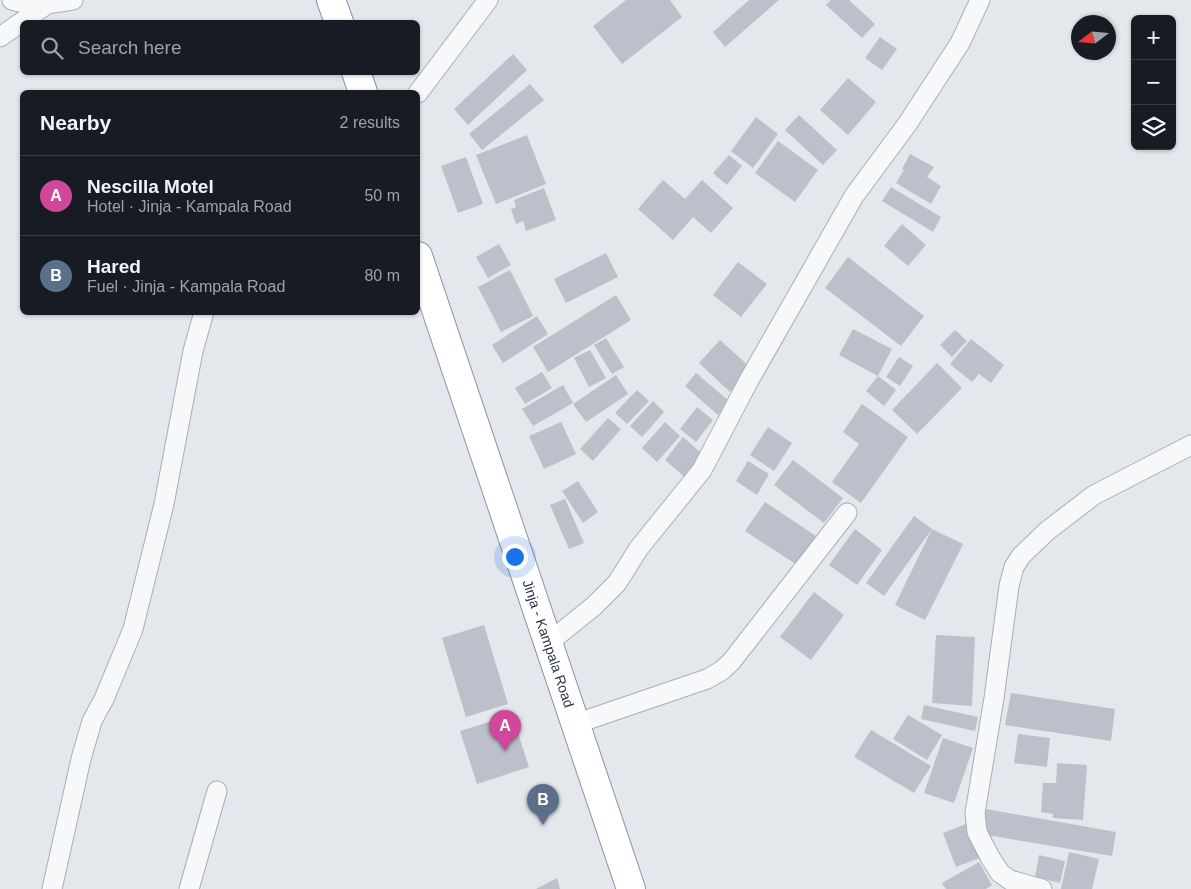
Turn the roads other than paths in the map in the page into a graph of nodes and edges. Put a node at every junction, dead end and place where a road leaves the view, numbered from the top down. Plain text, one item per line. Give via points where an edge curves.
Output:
1 (12, 0) edge
2 (73, 0) edge
3 (331, 0) edge
4 (488, 0) edge
5 (980, 0) edge
6 (46, 5) junction
7 (24, 20) edge
8 (338, 20) edge
9 (20, 23) edge
10 (0, 37) edge
11 (357, 75) edge
12 (362, 90) edge
13 (420, 90) edge
14 (420, 262) edge
15 (203, 315) edge
16 (1191, 445) edge
17 (846, 513) dead end
18 (548, 643) junction
19 (575, 724) junction
20 (217, 791) dead end
21 (52, 889) edge
22 (189, 889) edge
23 (630, 889) edge
24 (1042, 889) edge

1 - 6 street
2 - 6 street
3 - 8 highway
4 - 13 street
5 - 18 street via 960,43 928,93 854,196 702,470 639,548 617,583
6 - 7 street
9 - 10 street
11 - 12 highway
14 - 18 highway, Jinja - Kampala Road
15 - 21 street via 164,504 133,629 92,721
16 - 24 street via 1094,496 1047,531 1014,567 1008,586 975,813 977,832 1000,873 1010,880
17 - 19 street via 721,671 707,679
18 - 19 highway, Jinja - Kampala Road
19 - 23 highway, Jinja - Kampala Road
20 - 22 street

